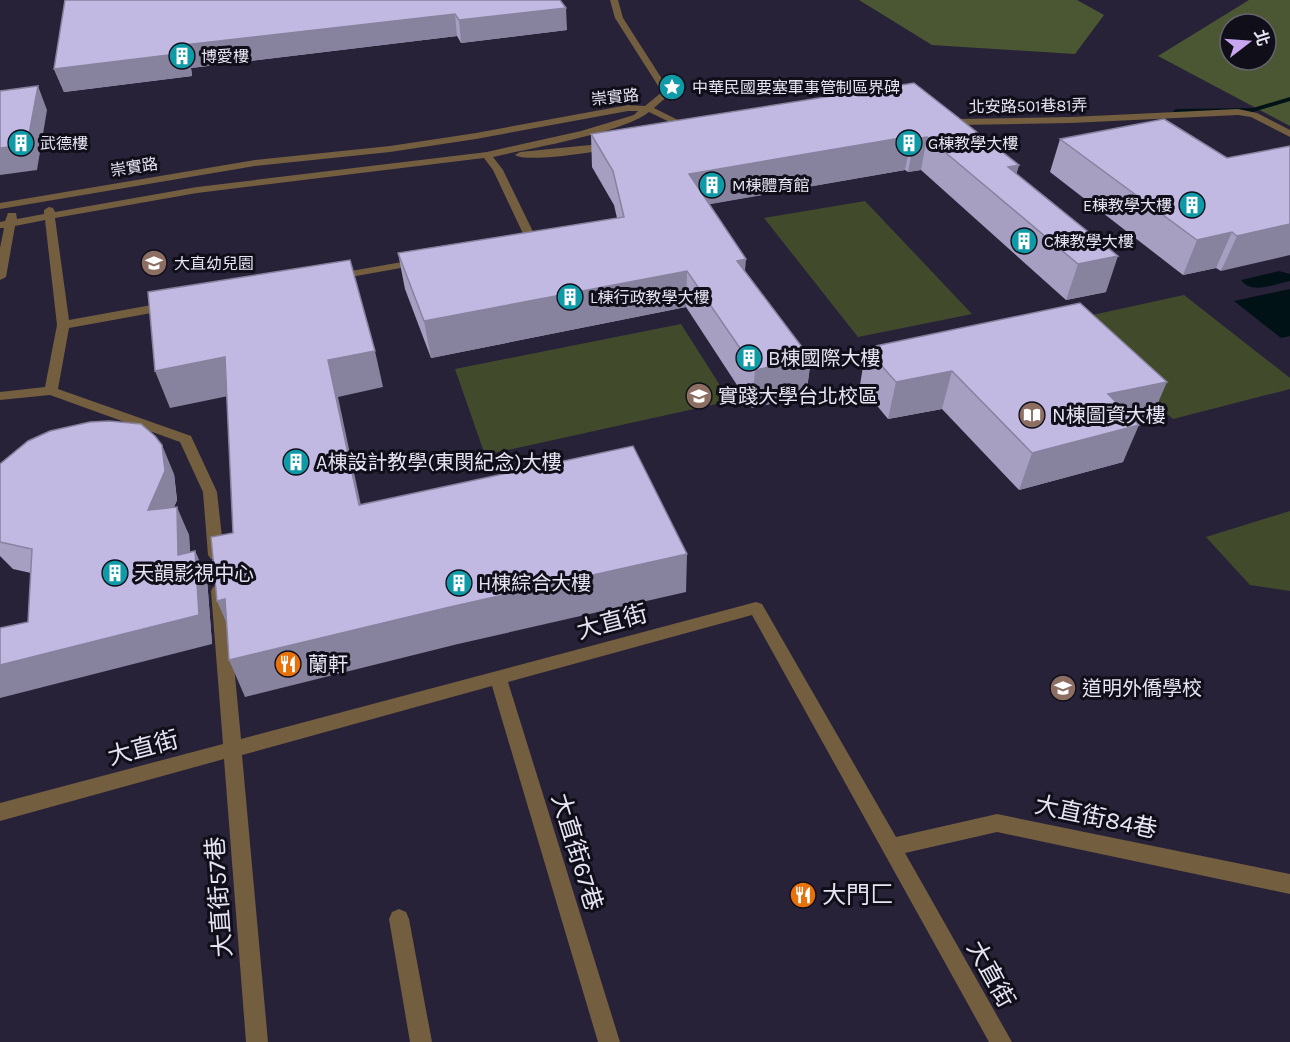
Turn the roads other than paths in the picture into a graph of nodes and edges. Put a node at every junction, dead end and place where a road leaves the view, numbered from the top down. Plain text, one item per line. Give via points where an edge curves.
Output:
1 (614, 0) edge
2 (650, 109) junction
3 (938, 114) edge
4 (1290, 134) edge
5 (680, 137) edge
6 (623, 144) edge
7 (488, 155) junction
8 (48, 198) junction
9 (15, 204) junction
10 (0, 206) edge
11 (50, 217) junction
12 (5, 224) edge
13 (509, 246) edge
14 (427, 261) edge
15 (0, 277) edge
16 (321, 279) edge
17 (180, 304) edge
18 (63, 325) junction
19 (51, 390) junction
20 (0, 396) edge
21 (498, 677) junction
22 (234, 748) junction
23 (0, 812) edge
24 (893, 847) junction
25 (1290, 884) edge
26 (399, 919) dead end
27 (256, 1042) edge
28 (422, 1042) edge
29 (609, 1042) edge
30 (1001, 1042) edge

1 - 2 street via 619,18 667,93
2 - 5 street via 674,123 702,131
2 - 7 street, 崇實路 via 583,134
2 - 8 street, 崇實路 via 628,108 390,149 255,163
3 - 4 street, 北安路501巷81弄 via 958,122 1238,112 1254,115
6 - 7 street via 548,154
7 - 11 street, 崇實路 via 208,188
7 - 13 street via 532,242
8 - 9 street, 崇實路
8 - 11 street
9 - 10 street, 崇實路
9 - 12 street
11 - 12 street, 崇實路
11 - 18 street
12 - 15 street
14 - 16 street
17 - 18 street
18 - 19 street
19 - 20 street
19 - 22 street, 大直街57巷 via 186,439 210,492
21 - 22 street, 大直街
21 - 24 street, 大直街 via 756,608
21 - 29 street, 大直街67巷
22 - 23 street, 大直街
22 - 27 street, 大直街57巷
24 - 25 street, 大直街84巷 via 997,823
24 - 30 street, 大直街
26 - 28 street

